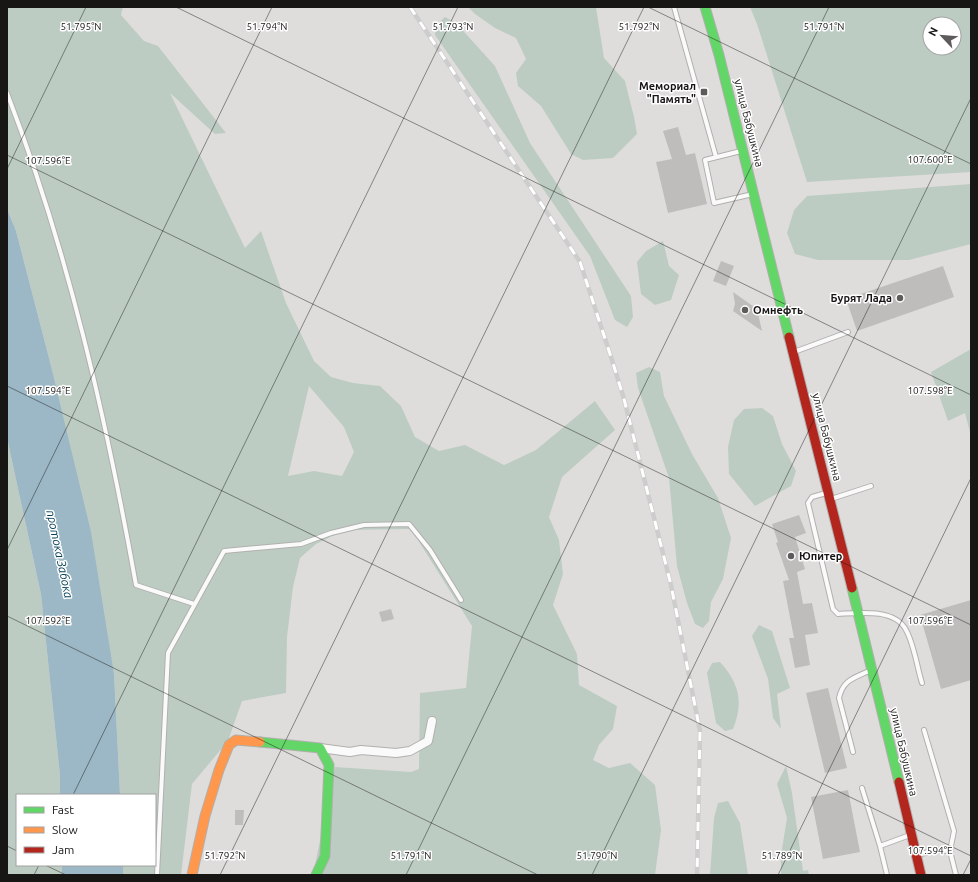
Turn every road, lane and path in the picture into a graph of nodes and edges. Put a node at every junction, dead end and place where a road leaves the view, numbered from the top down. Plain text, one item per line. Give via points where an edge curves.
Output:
1 (674, 7) edge
2 (705, 7) edge
3 (7, 93) edge
4 (743, 150) junction
5 (716, 157) junction
6 (754, 193) junction
7 (848, 332) dead end
8 (794, 352) junction
9 (871, 486) dead end
10 (829, 496) junction
11 (461, 600) dead end
12 (194, 604) junction
13 (859, 613) junction
14 (873, 670) junction
15 (922, 683) dead end
16 (432, 721) dead end
17 (924, 730) dead end
18 (320, 748) junction
19 (853, 752) dead end
20 (862, 788) dead end
21 (911, 834) junction
22 (880, 846) junction
23 (950, 851) junction
24 (916, 855) junction
25 (157, 875) edge
26 (192, 875) edge
27 (316, 875) edge
28 (887, 875) edge
29 (921, 875) edge
30 (956, 875) edge

1 - 5 lane
2 - 4 main road, улица Бабушкина
3 - 12 lane via 46,206 82,327 120,498 136,585
4 - 5 lane
4 - 6 main road, улица Бабушкина
5 - 6 lane via 705,160 714,203
6 - 8 main road, улица Бабушкина
7 - 8 lane
8 - 10 main road, улица Бабушкина
9 - 10 lane
10 - 13 main road, улица Бабушкина
10 - 13 lane via 812,497 808,503 833,609 838,614
11 - 12 lane via 430,550 409,524 364,526 331,533 301,544 224,551
12 - 25 lane via 168,653
13 - 14 main road, улица Бабушкина
13 - 15 lane via 879,614 896,619 906,629
14 - 19 lane via 845,683 841,689 839,698
14 - 21 main road, улица Бабушкина
16 - 18 street via 428,742 410,751 350,752
17 - 23 lane via 954,831
18 - 26 main road via 236,740 229,745 218,770
18 - 27 main road via 328,764 328,772 325,856
20 - 22 lane
21 - 22 lane
21 - 24 main road, улица Бабушкина
22 - 28 lane
23 - 24 lane via 935,850
23 - 30 lane
24 - 29 main road, улица Бабушкина

